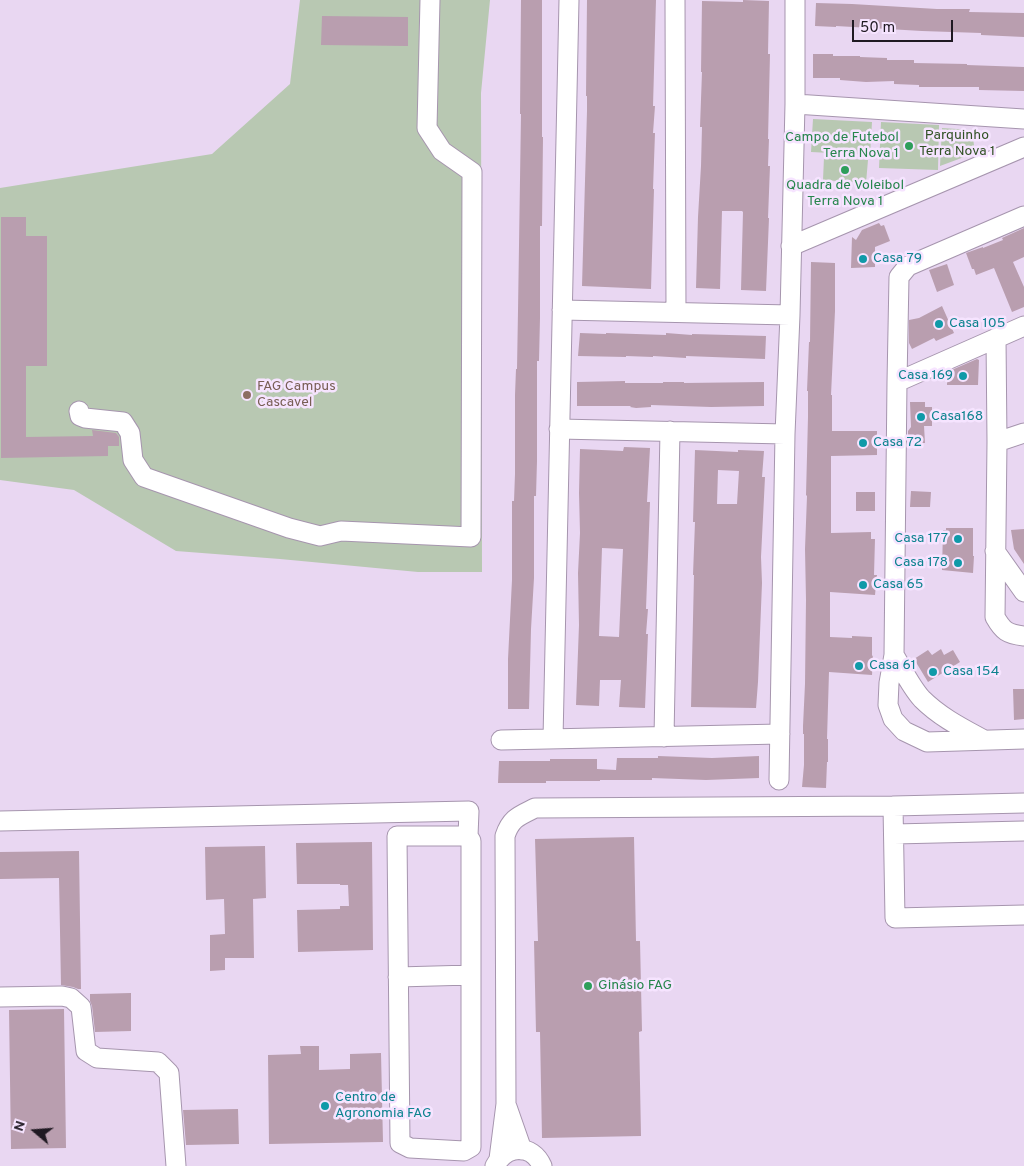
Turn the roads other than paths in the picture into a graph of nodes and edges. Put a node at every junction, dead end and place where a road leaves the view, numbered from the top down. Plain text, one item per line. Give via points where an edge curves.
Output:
1 (430, 0) edge
2 (568, 0) edge
3 (675, 0) edge
4 (795, 0) edge
5 (795, 104) junction
6 (1024, 119) edge
7 (1024, 147) edge
8 (1024, 216) edge
9 (791, 246) junction
10 (562, 310) junction
11 (676, 312) junction
12 (790, 315) junction
13 (1024, 326) edge
14 (996, 338) junction
15 (897, 382) junction
16 (79, 411) dead end
17 (559, 429) junction
18 (670, 431) junction
19 (1024, 433) edge
20 (785, 434) junction
21 (997, 442) junction
22 (995, 551) junction
23 (1024, 592) edge
24 (1024, 636) edge
25 (894, 656) junction
26 (780, 734) junction
27 (664, 737) junction
28 (553, 739) junction
29 (1024, 739) edge
30 (501, 740) dead end
31 (985, 740) junction
32 (779, 780) dead end
33 (1024, 803) edge
34 (893, 806) junction
35 (430, 812) junction
36 (398, 813) junction
37 (0, 821) edge
38 (1024, 831) edge
39 (894, 834) junction
40 (398, 836) junction
41 (430, 836) junction
42 (468, 836) junction
43 (1024, 915) edge
44 (471, 975) junction
45 (398, 977) junction
46 (0, 997) edge
47 (506, 1104) junction
48 (522, 1150) junction
49 (429, 1158) edge
50 (464, 1158) edge
51 (497, 1163) edge
52 (176, 1166) edge
53 (542, 1166) edge

1 - 16 street via 427,128 442,151 472,172 471,537 341,531 320,536 289,528 144,477 133,460 130,432 123,422 85,418
2 - 10 street
3 - 11 street
4 - 5 street
5 - 6 street
5 - 9 street
7 - 9 street
8 - 15 street via 908,266 899,277
9 - 12 street
10 - 11 street
10 - 17 street
11 - 12 street
12 - 20 street
13 - 14 street
14 - 15 street
14 - 21 street
15 - 25 street
17 - 18 street
17 - 28 street
18 - 20 street
18 - 27 street
19 - 21 street
20 - 26 street
21 - 22 street
22 - 23 street
22 - 24 street via 994,617 1001,628
25 - 31 street via 921,698 945,719
25 - 31 street via 888,705 904,731 927,742
26 - 27 street
26 - 32 street
27 - 28 street
28 - 30 street
29 - 31 street
33 - 34 street
34 - 39 street
34 - 47 street via 535,808 513,820 505,836
35 - 36 street
35 - 41 street
35 - 42 street via 469,811
36 - 37 street
36 - 40 street
38 - 39 street
39 - 43 street via 895,918
40 - 41 street
40 - 45 street
41 - 42 street
42 - 44 street via 471,841
44 - 45 street
44 - 50 street via 471,1147
45 - 49 street via 400,1143
46 - 52 street via 71,998 81,1007 86,1051 97,1058 158,1062 169,1073
47 - 48 street
47 - 51 street
48 - 51 street via 506,1153
48 - 53 street via 537,1157
49 - 50 street

